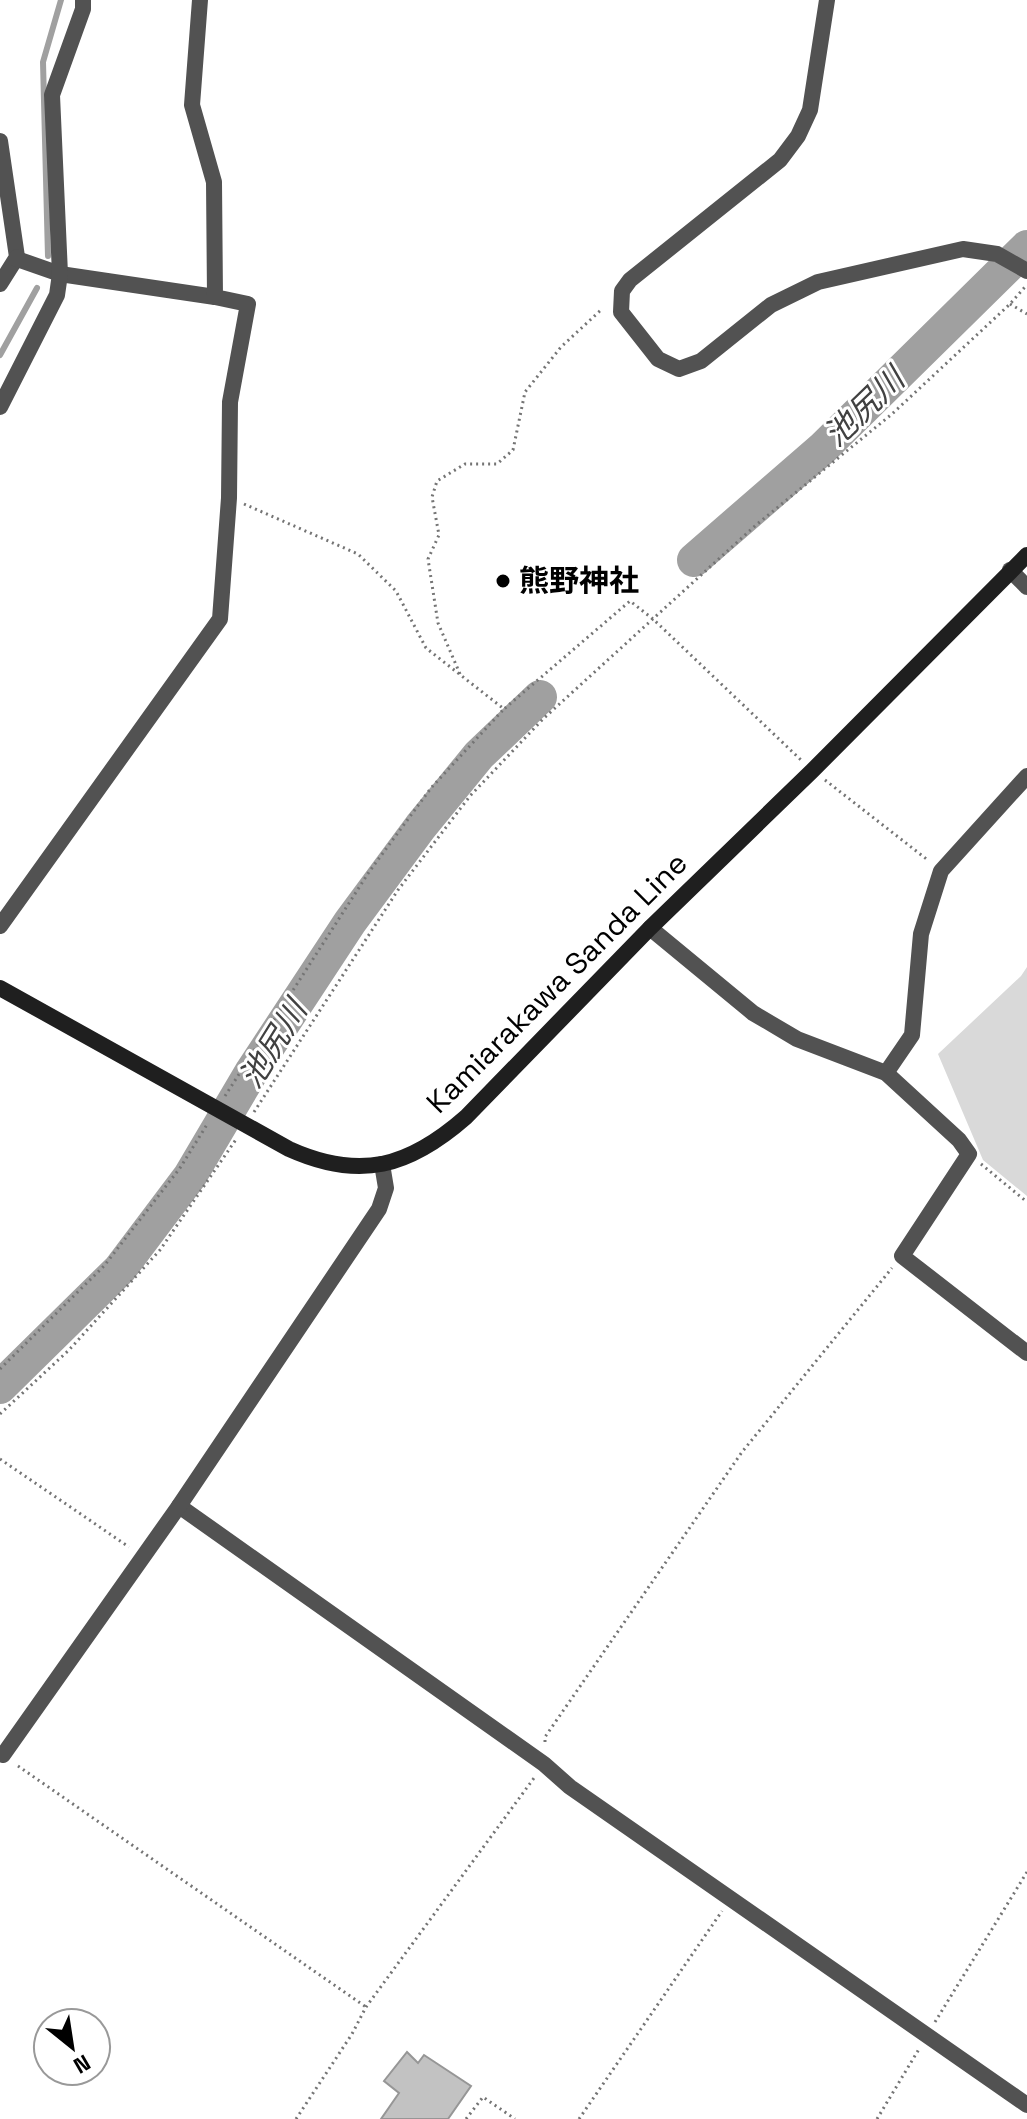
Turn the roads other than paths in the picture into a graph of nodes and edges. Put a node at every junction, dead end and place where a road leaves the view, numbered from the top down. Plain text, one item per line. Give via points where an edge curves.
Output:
1 (83, 0) edge
2 (200, 0) edge
3 (827, 0) edge
4 (0, 141) edge
5 (17, 257) junction
6 (1027, 271) edge
7 (60, 274) junction
8 (0, 284) edge
9 (215, 297) junction
10 (0, 407) edge
11 (1027, 555) edge
12 (1010, 570) junction
13 (1027, 587) edge
14 (1027, 776) edge
15 (0, 926) edge
16 (650, 928) junction
17 (0, 988) edge
18 (886, 1073) junction
19 (382, 1164) junction
20 (1027, 1353) edge
21 (179, 1506) junction
22 (1, 1754) edge
23 (1027, 2105) edge

1 - 7 street via 52,95
2 - 9 street via 192,105 214,182
3 - 6 street via 810,110 798,136 780,160 630,280 622,291 621,312 658,359 679,369 701,361 771,305 818,282 963,249 997,254
4 - 5 street
5 - 7 street
5 - 8 street
7 - 9 street
7 - 10 street via 57,295
9 - 15 street via 248,304 230,402 220,619
11 - 12 main road, Kamiarakawa Sanda Line
12 - 13 street
12 - 16 main road, Kamiarakawa Sanda Line
14 - 18 street via 941,871 921,934 912,1035
16 - 18 street via 753,1013 797,1039
16 - 19 main road, Kamiarakawa Sanda Line via 440,1140
17 - 19 main road, Kamiarakawa Sanda Line via 315,1160 348,1167
18 - 20 street via 969,1154 902,1256
19 - 21 street via 386,1188 379,1209
21 - 22 street
21 - 23 street

